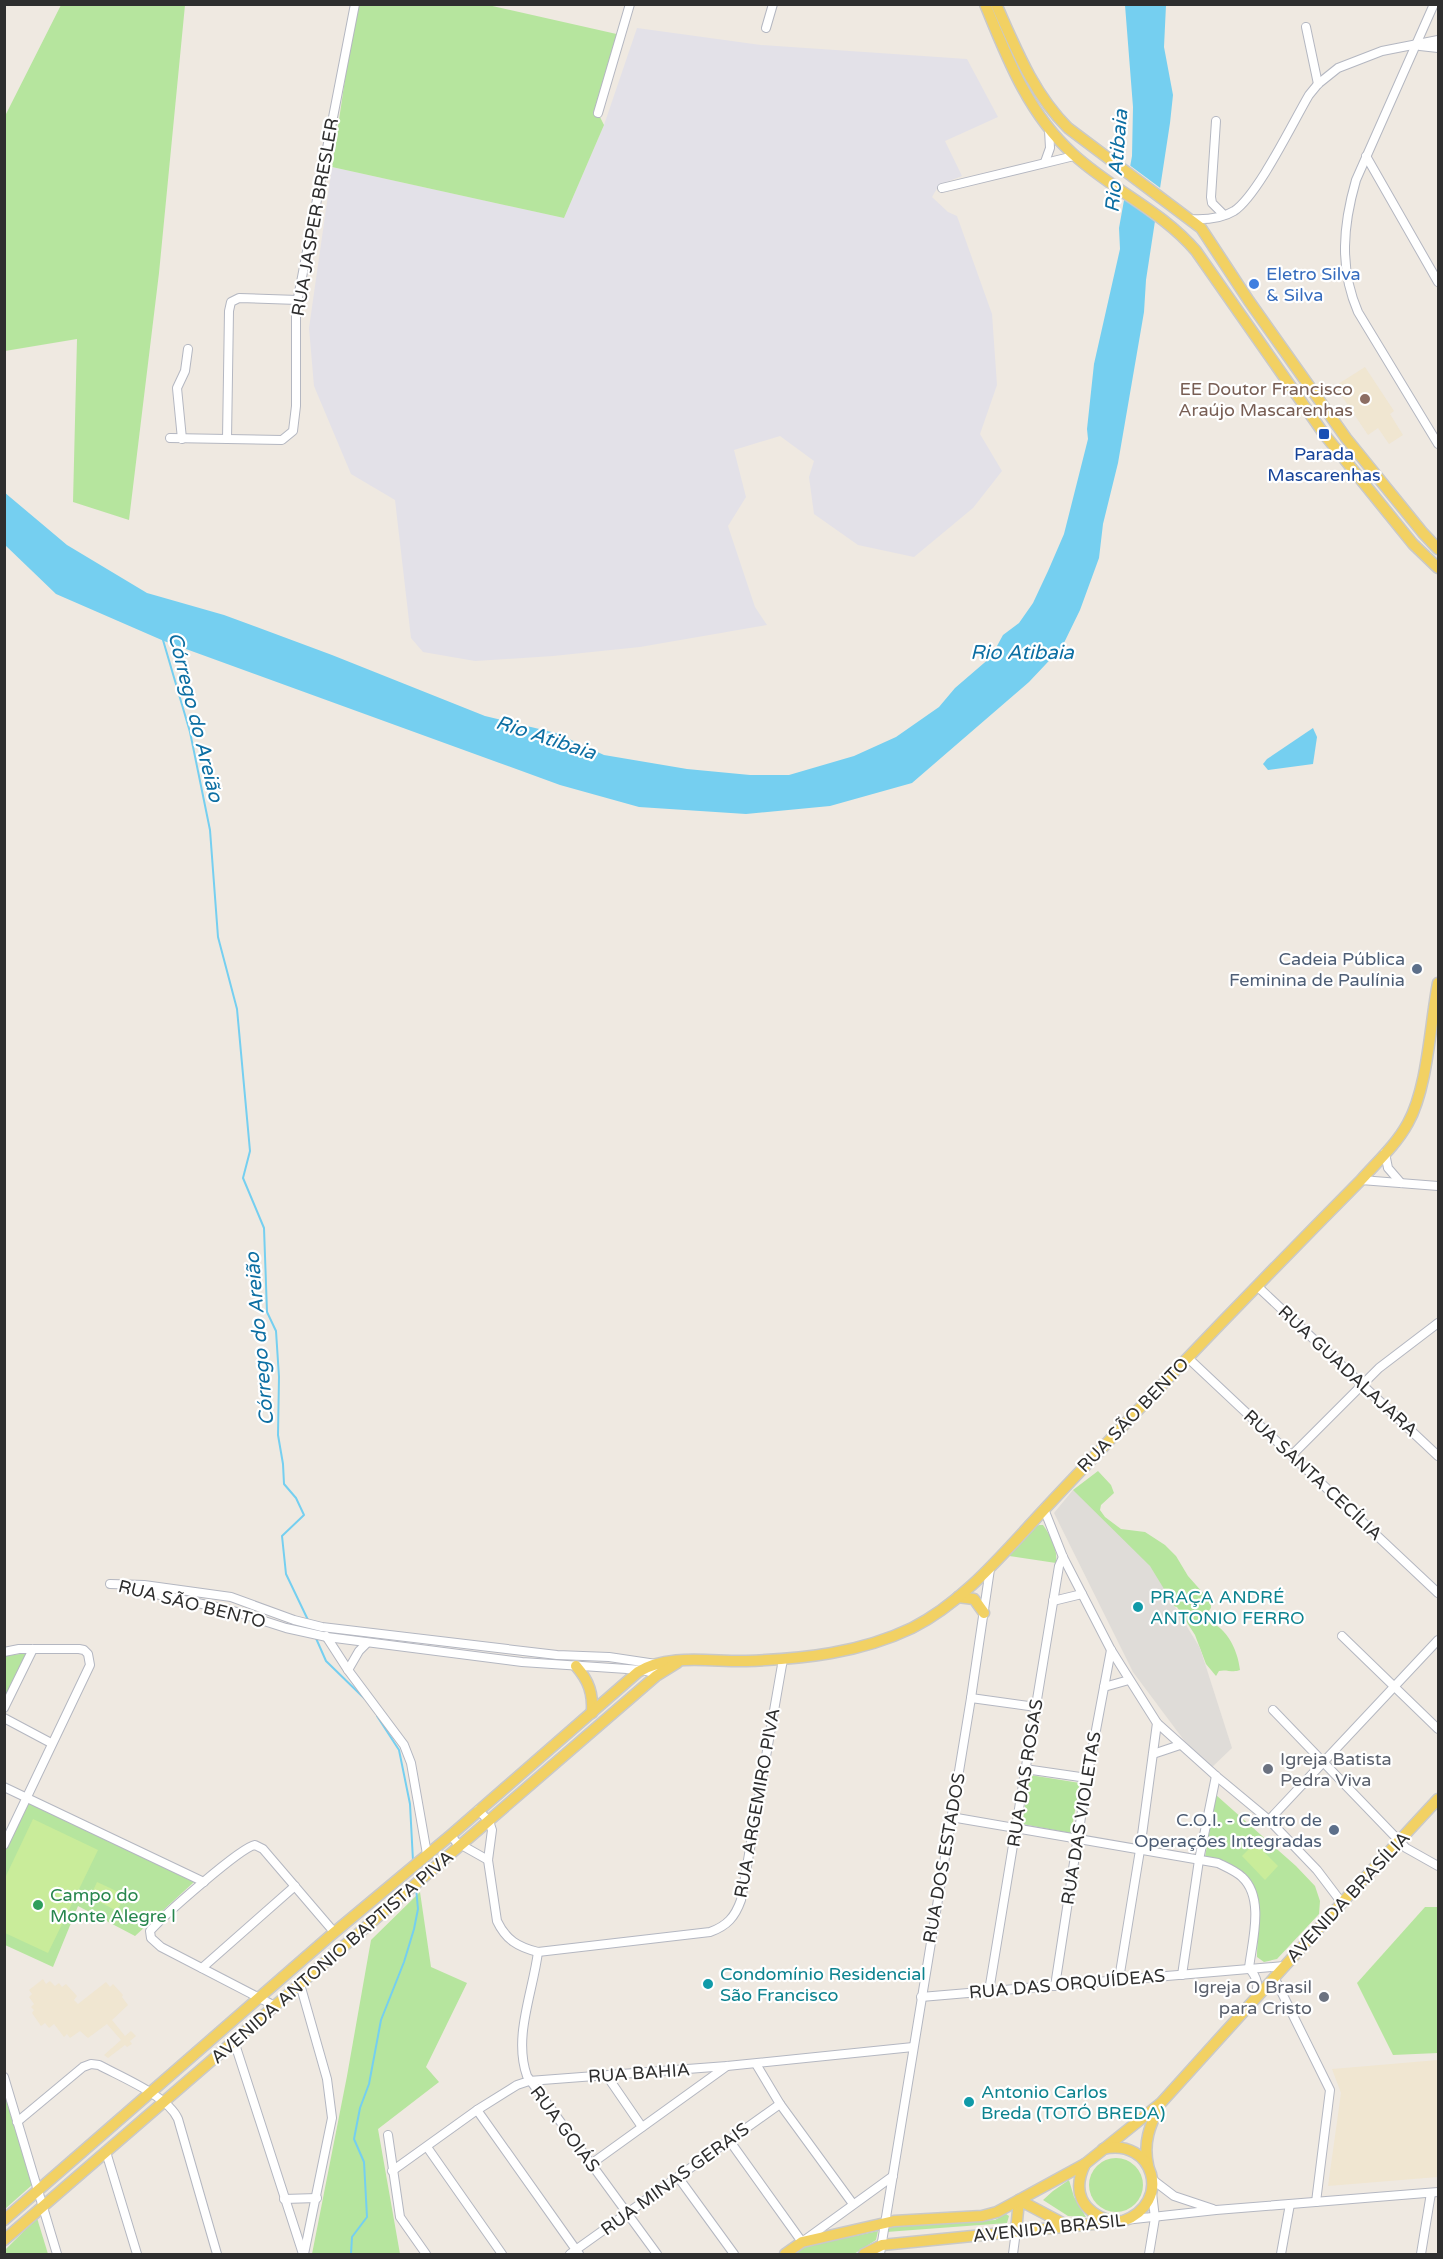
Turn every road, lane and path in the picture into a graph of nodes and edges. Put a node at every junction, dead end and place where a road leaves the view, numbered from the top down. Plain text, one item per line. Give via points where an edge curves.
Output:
1 (354, 4) edge
2 (630, 4) edge
3 (773, 4) edge
4 (985, 4) edge
5 (996, 4) edge
6 (1434, 4) edge
7 (1306, 27) dead end
8 (766, 28) dead end
9 (1438, 40) edge
10 (1416, 45) junction
11 (1438, 48) edge
12 (1318, 84) junction
13 (598, 113) dead end
14 (1216, 121) dead end
15 (1049, 130) junction
16 (1074, 156) junction
17 (1366, 156) junction
18 (1045, 162) junction
19 (942, 188) dead end
20 (1224, 214) junction
21 (1189, 219) junction
22 (1438, 282) edge
23 (298, 300) junction
24 (188, 349) dead end
25 (170, 438) dead end
26 (182, 439) junction
27 (227, 439) junction
28 (1438, 444) edge
29 (1438, 549) edge
30 (1438, 568) edge
31 (1438, 983) edge
32 (1385, 1153) junction
33 (1361, 1180) junction
34 (1402, 1183) junction
35 (1438, 1186) edge
36 (1257, 1286) junction
37 (1438, 1323) edge
38 (1188, 1358) junction
39 (1363, 1383) junction
40 (1292, 1455) junction
41 (1438, 1456) edge
42 (1044, 1509) junction
43 (1063, 1557) junction
44 (990, 1569) junction
45 (1438, 1593) edge
46 (1082, 1594) junction
47 (231, 1597) junction
48 (958, 1597) junction
49 (1053, 1601) junction
50 (230, 1610) junction
51 (984, 1613) junction
52 (322, 1627) junction
53 (1342, 1636) dead end
54 (327, 1637) junction
55 (1438, 1640) edge
56 (367, 1643) junction
57 (33, 1649) junction
58 (1111, 1650) junction
59 (4, 1652) edge
60 (783, 1659) junction
61 (557, 1660) junction
62 (576, 1666) junction
63 (659, 1669) junction
64 (348, 1670) junction
65 (642, 1670) junction
66 (1129, 1680) junction
67 (1395, 1685) junction
68 (1104, 1687) junction
69 (971, 1698) junction
70 (1036, 1707) junction
71 (4, 1708) edge
72 (1273, 1710) dead end
73 (592, 1713) junction
74 (4, 1718) edge
75 (1157, 1723) junction
76 (1438, 1729) edge
77 (51, 1743) junction
78 (1180, 1745) junction
79 (1153, 1754) junction
80 (1323, 1762) junction
81 (1025, 1769) junction
82 (1216, 1776) junction
83 (1087, 1778) junction
84 (4, 1787) edge
85 (494, 1796) junction
86 (27, 1797) junction
87 (1438, 1799) edge
88 (504, 1808) junction
89 (478, 1810) junction
90 (951, 1817) junction
91 (1269, 1820) junction
92 (489, 1821) junction
93 (1016, 1828) junction
94 (451, 1835) junction
95 (1077, 1839) junction
96 (1399, 1841) junction
97 (4, 1845) edge
98 (462, 1845) junction
99 (1140, 1850) junction
100 (423, 1858) junction
101 (488, 1860) junction
102 (1199, 1860) junction
103 (1438, 1866) edge
104 (204, 1882) junction
105 (295, 1887) junction
106 (387, 1888) junction
107 (398, 1900) junction
108 (1342, 1903) junction
109 (334, 1932) junction
110 (538, 1952) junction
111 (1284, 1966) junction
112 (202, 1968) junction
113 (1249, 1968) junction
114 (1182, 1975) junction
115 (1274, 1977) junction
116 (1119, 1979) junction
117 (300, 1984) junction
118 (1054, 1986) junction
119 (989, 1990) junction
120 (259, 1998) junction
121 (921, 1998) junction
122 (1255, 1998) junction
123 (275, 2006) junction
124 (234, 2041) junction
125 (913, 2047) junction
126 (756, 2064) junction
127 (727, 2066) junction
128 (607, 2076) junction
129 (4, 2078) edge
130 (529, 2081) junction
131 (150, 2093) junction
132 (163, 2102) junction
133 (1161, 2103) junction
134 (780, 2104) junction
135 (477, 2110) junction
136 (17, 2122) junction
137 (642, 2127) junction
138 (388, 2135) dead end
139 (729, 2140) junction
140 (427, 2147) junction
141 (1102, 2150) junction
142 (106, 2152) junction
143 (591, 2164) junction
144 (1085, 2164) junction
145 (1148, 2167) junction
146 (392, 2171) junction
147 (893, 2176) junction
148 (678, 2177) junction
149 (1153, 2180) junction
150 (38, 2191) junction
151 (1435, 2192) edge
152 (1152, 2193) junction
153 (317, 2198) junction
154 (284, 2199) junction
155 (1019, 2200) junction
156 (1316, 2202) junction
157 (853, 2204) junction
158 (1290, 2204) junction
159 (44, 2207) junction
160 (1216, 2210) junction
161 (627, 2213) junction
162 (1155, 2218) junction
163 (4, 2220) edge
164 (1110, 2221) junction
165 (1123, 2221) junction
166 (885, 2223) junction
167 (1068, 2226) junction
168 (1016, 2231) junction
169 (4, 2240) edge
170 (802, 2242) junction
171 (881, 2250) edge
172 (576, 2253) edge
173 (57, 2254) edge
174 (137, 2254) edge
175 (217, 2254) edge
176 (303, 2254) edge
177 (426, 2254) edge
178 (502, 2254) edge
179 (657, 2254) edge
180 (734, 2254) edge
181 (784, 2254) edge
182 (864, 2254) edge
183 (1013, 2254) edge
184 (1149, 2254) edge
185 (1281, 2254) edge
186 (1421, 2254) edge

1 - 23 street, RUA JASPER BRESLER
2 - 13 street
3 - 8 street
4 - 15 main road via 1019,84
5 - 21 main road via 1023,67 1050,110 1068,128
6 - 10 street
7 - 12 street
9 - 10 street
10 - 11 street
10 - 12 street via 1382,51 1338,68
10 - 17 street
12 - 20 street via 1244,203
14 - 20 street via 1211,197
15 - 16 main road
15 - 18 street via 1050,148
16 - 18 street
16 - 30 main road via 1180,232 1323,434 1413,544
17 - 22 street
17 - 28 street via 1348,208 1344,234 1350,293
18 - 19 street
20 - 21 street
21 - 29 main road via 1212,243 1346,438
23 - 27 street, RUA JASPER BRESLER via 293,431 282,440
23 - 27 street via 239,298 231,302
24 - 26 street via 177,388
25 - 26 street
26 - 27 street
31 - 32 main road, RUA SÃO BENTO via 1416,1104 1408,1123
32 - 33 main road, RUA SÃO BENTO
32 - 34 street via 1388,1168
33 - 34 street
33 - 36 main road, RUA SÃO BENTO
34 - 35 street
36 - 38 main road, RUA SÃO BENTO
36 - 39 street, RUA GUADALAJARA
37 - 39 street
38 - 40 street, RUA SANTA CECÍLIA
38 - 42 main road, RUA SÃO BENTO
39 - 40 street
39 - 41 street, RUA GUADALAJARA
40 - 45 street, RUA SANTA CECÍLIA
42 - 43 street
42 - 44 main road, RUA SÃO BENTO
43 - 46 street
43 - 49 street, RUA DAS ROSAS
44 - 48 main road, RUA SÃO BENTO
44 - 51 street, RUA DOS ESTADOS
46 - 49 street
46 - 58 street
47 - 50 street
47 - 50 street, RUA SÃO BENTO via 110,1584
47 - 52 street, RUA SÃO BENTO
48 - 51 main road via 974,1599
48 - 60 main road, RUA SÃO BENTO via 921,1624 892,1638 817,1656
49 - 70 street, RUA DAS ROSAS
50 - 54 street, RUA SÃO BENTO
51 - 69 street, RUA DOS ESTADOS
52 - 54 street
52 - 61 street, RUA SÃO BENTO
53 - 67 street
54 - 56 street, RUA SÃO BENTO
54 - 64 street
55 - 67 street
56 - 61 street, RUA SÃO BENTO
56 - 64 street
57 - 59 street
57 - 71 street
57 - 77 street via 79,1649 88,1654 90,1665
58 - 66 street
58 - 68 street, RUA DAS VIOLETAS
60 - 63 main road, RUA SÃO BENTO via 675,1664
60 - 110 street, RUA ARGEMIRO PIVA via 741,1900 730,1921 710,1932
61 - 62 street, RUA SÃO BENTO
61 - 63 street, RUA SÃO BENTO via 609,1657
62 - 65 street, RUA SÃO BENTO
62 - 73 main road via 590,1687
63 - 65 main road, RUA SÃO BENTO
63 - 88 main road, AVENIDA ANTONIO BAPTISTA PIVA
64 - 100 street via 404,1745 411,1763
65 - 73 main road, AVENIDA ANTONIO BAPTISTA PIVA
66 - 68 street
66 - 75 street
67 - 76 street
67 - 80 street
68 - 83 street, RUA DAS VIOLETAS
69 - 70 street
69 - 90 street, RUA DOS ESTADOS
70 - 81 street, RUA DAS ROSAS
72 - 80 street
73 - 85 main road, AVENIDA ANTONIO BAPTISTA PIVA
74 - 77 street
75 - 78 street
75 - 79 street
77 - 86 street
78 - 79 street
78 - 82 street
79 - 99 street
80 - 91 street
80 - 96 street
81 - 83 street
81 - 93 street, RUA DAS ROSAS
82 - 91 street
82 - 102 street
83 - 95 street, RUA DAS VIOLETAS
84 - 86 street
85 - 88 main road
85 - 89 main road, AVENIDA ANTONIO BAPTISTA PIVA
86 - 97 street
86 - 104 street
87 - 96 main road, AVENIDA BRASÍLIA
88 - 92 main road, AVENIDA ANTONIO BAPTISTA PIVA
89 - 92 street
89 - 94 main road, AVENIDA ANTONIO BAPTISTA PIVA
90 - 93 street
90 - 121 street, RUA DOS ESTADOS
91 - 108 street via 1317,1870
92 - 98 main road, AVENIDA ANTONIO BAPTISTA PIVA
92 - 101 street via 493,1835
93 - 95 street
93 - 119 street, RUA DAS ROSAS
94 - 98 street
94 - 100 main road, AVENIDA ANTONIO BAPTISTA PIVA
95 - 99 street
95 - 118 street, RUA DAS VIOLETAS
96 - 103 street
96 - 108 main road, AVENIDA BRASÍLIA
98 - 101 street
98 - 107 main road, AVENIDA ANTONIO BAPTISTA PIVA
99 - 102 street
99 - 116 street
100 - 106 main road, AVENIDA ANTONIO BAPTISTA PIVA
101 - 110 street via 501,1929 516,1945
102 - 113 street via 1218,1863 1241,1876 1252,1893 1255,1910
102 - 114 street
104 - 105 street via 255,1845 263,1849
104 - 112 street via 150,1931 154,1943
105 - 109 street
105 - 112 street
106 - 107 main road
106 - 109 main road, AVENIDA ANTONIO BAPTISTA PIVA
107 - 117 main road, AVENIDA ANTONIO BAPTISTA PIVA
108 - 111 main road, AVENIDA BRASÍLIA
109 - 120 main road, AVENIDA ANTONIO BAPTISTA PIVA
110 - 130 street, RUA GOIÁS via 523,2030
111 - 113 street, RUA DAS ORQUÍDEAS
111 - 115 main road, AVENIDA BRASÍLIA
112 - 120 street
113 - 114 street, RUA DAS ORQUÍDEAS
113 - 122 street via 1257,1981
114 - 116 street, RUA DAS ORQUÍDEAS
115 - 122 main road, AVENIDA BRASÍLIA
115 - 156 street via 1330,2090
116 - 118 street, RUA DAS ORQUÍDEAS
117 - 123 main road, AVENIDA ANTONIO BAPTISTA PIVA
117 - 153 street via 327,2079 332,2118
118 - 119 street, RUA DAS ORQUÍDEAS
119 - 121 street, RUA DAS ORQUÍDEAS
120 - 123 street
120 - 131 main road, AVENIDA ANTONIO BAPTISTA PIVA
121 - 125 street, RUA DOS ESTADOS
122 - 133 main road, AVENIDA BRASÍLIA
123 - 124 main road, AVENIDA ANTONIO BAPTISTA PIVA
124 - 132 main road, AVENIDA ANTONIO BAPTISTA PIVA
124 - 154 street
125 - 126 street, RUA BAHIA
125 - 147 street, RUA DOS ESTADOS
126 - 127 street, RUA BAHIA
126 - 134 street
127 - 128 street, RUA BAHIA
127 - 137 street
128 - 130 street, RUA BAHIA
128 - 137 street
129 - 136 street
130 - 135 street, RUA BAHIA
130 - 143 street, RUA GOIÁS
131 - 132 street
131 - 136 street via 91,2064
131 - 150 main road, AVENIDA ANTONIO BAPTISTA PIVA
132 - 142 main road, AVENIDA ANTONIO BAPTISTA PIVA
132 - 175 street via 178,2119
133 - 141 main road, AVENIDA BRASÍLIA
133 - 145 main road, AVENIDA BRASÍLIA via 1148,2130
134 - 139 street, RUA MINAS GERAIS
134 - 157 street
135 - 140 street, RUA BAHIA
135 - 172 street
136 - 150 street
137 - 143 street
138 - 146 street
139 - 148 street, RUA MINAS GERAIS
139 - 170 street
140 - 146 street, RUA BAHIA
140 - 178 street
141 - 144 main road
141 - 145 main road via 1129,2150
142 - 159 main road, AVENIDA ANTONIO BAPTISTA PIVA
142 - 174 street
143 - 161 street, RUA GOIÁS
144 - 155 main road
144 - 164 main road via 1079,2181 1082,2199 1098,2217
145 - 149 main road
146 - 177 street via 400,2217
147 - 157 street
147 - 166 street, RUA DOS ESTADOS
148 - 161 street, RUA MINAS GERAIS
148 - 180 street
149 - 152 main road
149 - 160 street, AVENIDA BRASIL via 1174,2196
150 - 159 street
150 - 163 main road, AVENIDA ANTONIO BAPTISTA PIVA
151 - 156 street, AVENIDA BRASIL
151 - 186 street
152 - 162 street
152 - 165 main road via 1142,2211
153 - 154 street
153 - 176 street
154 - 176 street
155 - 166 main road via 982,2216
155 - 167 main road
155 - 168 main road
156 - 158 street, AVENIDA BRASIL
157 - 170 street
158 - 160 street, AVENIDA BRASIL
158 - 185 street
159 - 169 main road, AVENIDA ANTONIO BAPTISTA PIVA
159 - 173 street
160 - 162 street, AVENIDA BRASIL
161 - 172 street, RUA MINAS GERAIS
161 - 179 street, RUA GOIÁS
162 - 165 street, AVENIDA BRASIL
162 - 184 street
164 - 165 main road, AVENIDA BRASIL
164 - 167 main road, AVENIDA BRASIL
166 - 170 main road
166 - 171 street, RUA DOS ESTADOS
167 - 168 main road, AVENIDA BRASIL
168 - 171 main road, AVENIDA BRASIL
168 - 183 street
170 - 181 main road
171 - 182 main road

